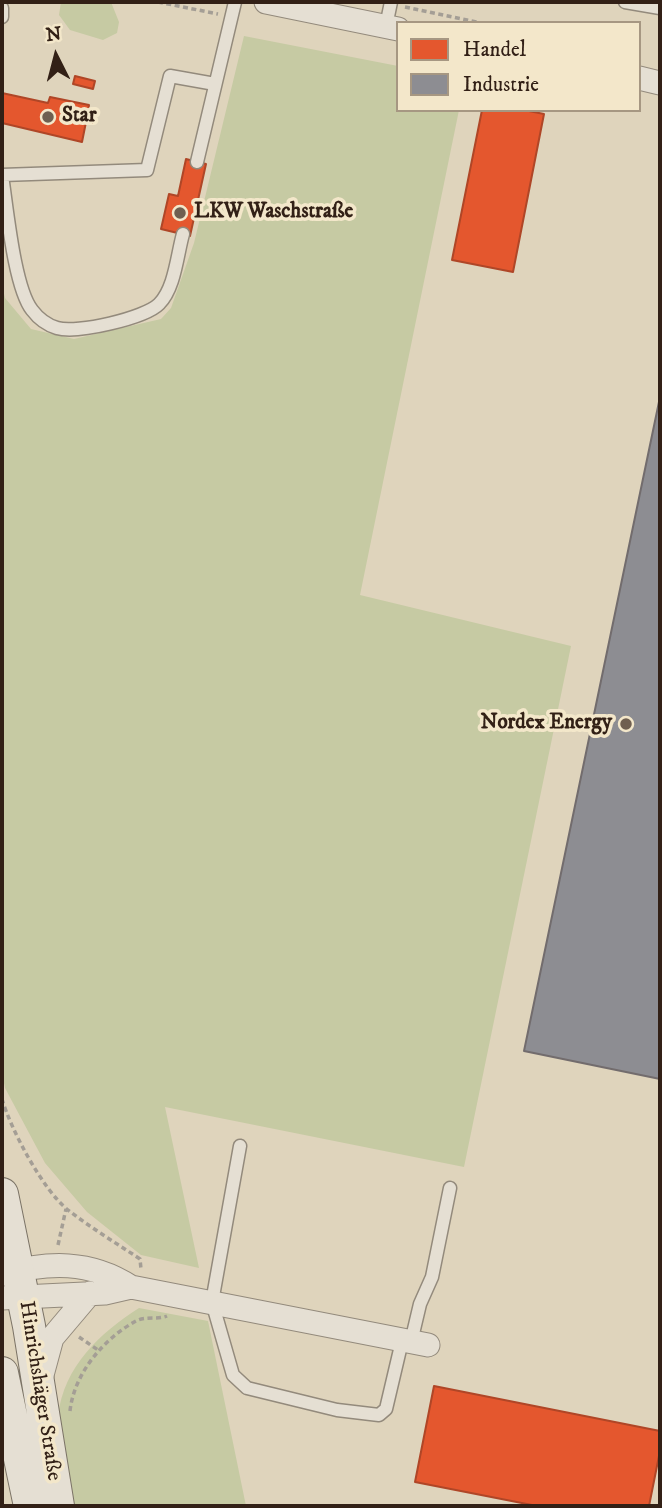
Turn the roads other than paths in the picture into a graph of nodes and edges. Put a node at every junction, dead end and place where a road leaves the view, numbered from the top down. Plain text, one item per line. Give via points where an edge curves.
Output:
1 (235, 2) edge
2 (266, 2) edge
3 (625, 2) edge
4 (2, 8) edge
5 (660, 8) edge
6 (392, 15) edge
7 (2, 17) edge
8 (641, 78) edge
9 (660, 83) edge
10 (215, 84) junction
11 (197, 162) dead end
12 (2, 175) edge
13 (183, 234) dead end
14 (240, 1146) dead end
15 (450, 1188) dead end
16 (2, 1194) edge
17 (11, 1284) edge
18 (137, 1288) junction
19 (90, 1293) junction
20 (212, 1302) junction
21 (414, 1343) junction
22 (2, 1373) edge
23 (40, 1388) junction
24 (30, 1506) edge
25 (58, 1506) edge

1 - 10 lane
2 - 6 street
3 - 5 lane
4 - 7 lane
8 - 9 street
10 - 11 lane
10 - 12 lane via 170,76 147,170
12 - 13 lane via 22,290 41,320 59,329 78,330 144,314 158,305 168,292
14 - 20 lane
15 - 21 lane
16 - 17 main road, Hinrichshäger Straße
17 - 18 street via 54,1263 110,1273
17 - 19 street
17 - 23 main road, Hinrichshäger Straße
18 - 19 street
18 - 20 street
19 - 23 street via 51,1338
20 - 21 street
20 - 21 lane via 233,1375 247,1388 337,1410 367,1416 386,1409
22 - 24 main road, Hinrichshäger Straße
23 - 25 main road, Hinrichshäger Straße

